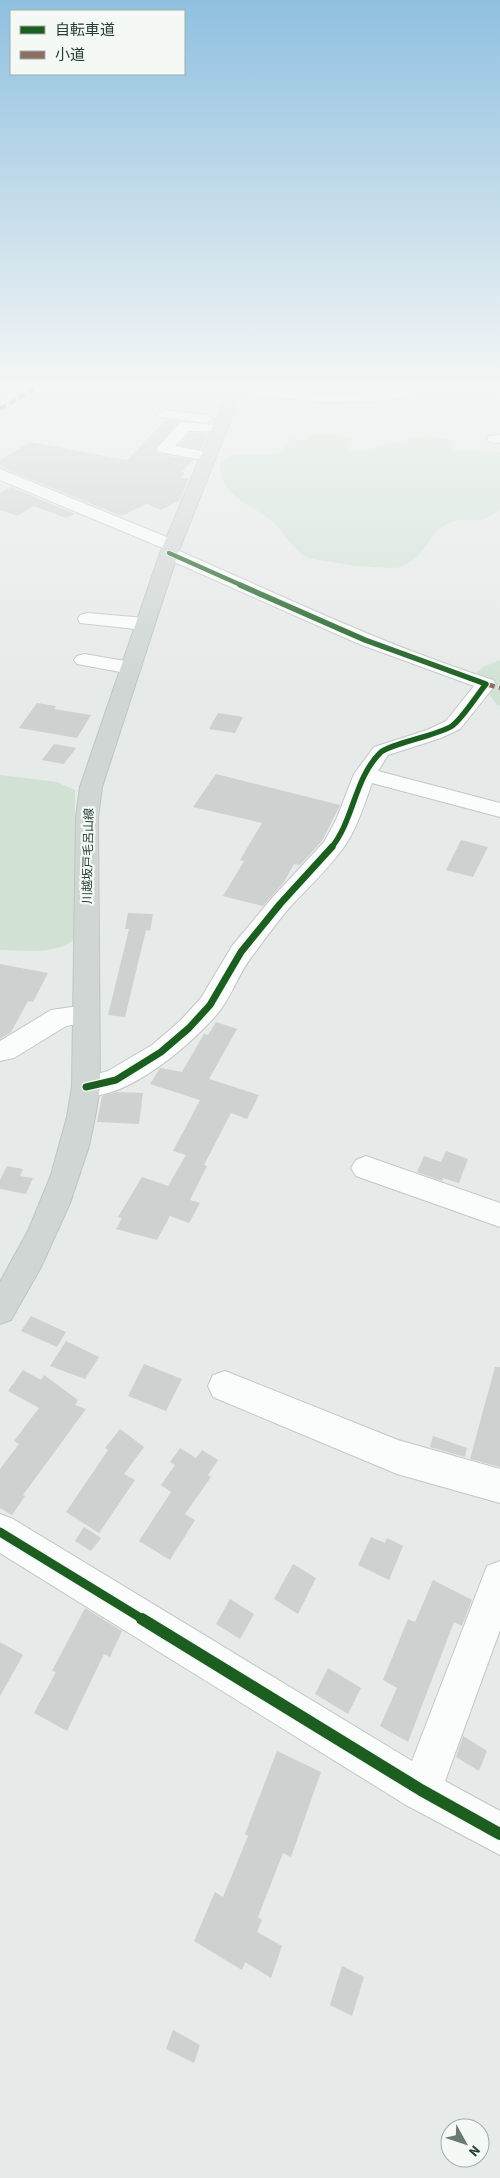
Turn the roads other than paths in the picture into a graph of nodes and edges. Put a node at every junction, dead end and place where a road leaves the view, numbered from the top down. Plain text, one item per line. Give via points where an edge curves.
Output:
1 (20, 483) edge
2 (197, 483) edge
3 (171, 549) junction
4 (87, 619) dead end
5 (145, 624) junction
6 (84, 660) dead end
7 (131, 668) junction
8 (364, 774) junction
9 (500, 810) edge
10 (86, 1014) junction
11 (0, 1050) edge
12 (86, 1087) junction
13 (366, 1168) dead end
14 (500, 1215) edge
15 (0, 1310) edge
16 (225, 1386) dead end
17 (500, 1486) edge
18 (0, 1532) edge
19 (500, 1579) edge
20 (421, 1790) junction
21 (500, 1834) edge

1 - 3 street
2 - 3 main road, 川越坂戸毛呂山線
3 - 5 main road, 川越坂戸毛呂山線
3 - 8 street via 378,646 486,684 453,725 381,751
4 - 5 street
5 - 7 main road, 川越坂戸毛呂山線
6 - 7 street
7 - 10 main road, 川越坂戸毛呂山線 via 91,788 87,817
8 - 9 street
8 - 12 street via 347,820 333,846 241,952 210,1005 161,1052 116,1080
10 - 11 street via 60,1017 6,1051
10 - 12 main road, 川越坂戸毛呂山線
12 - 15 main road, 川越坂戸毛呂山線 via 70,1165 43,1230
13 - 14 street
16 - 17 street via 397,1457
18 - 20 street
19 - 20 street
20 - 21 street

